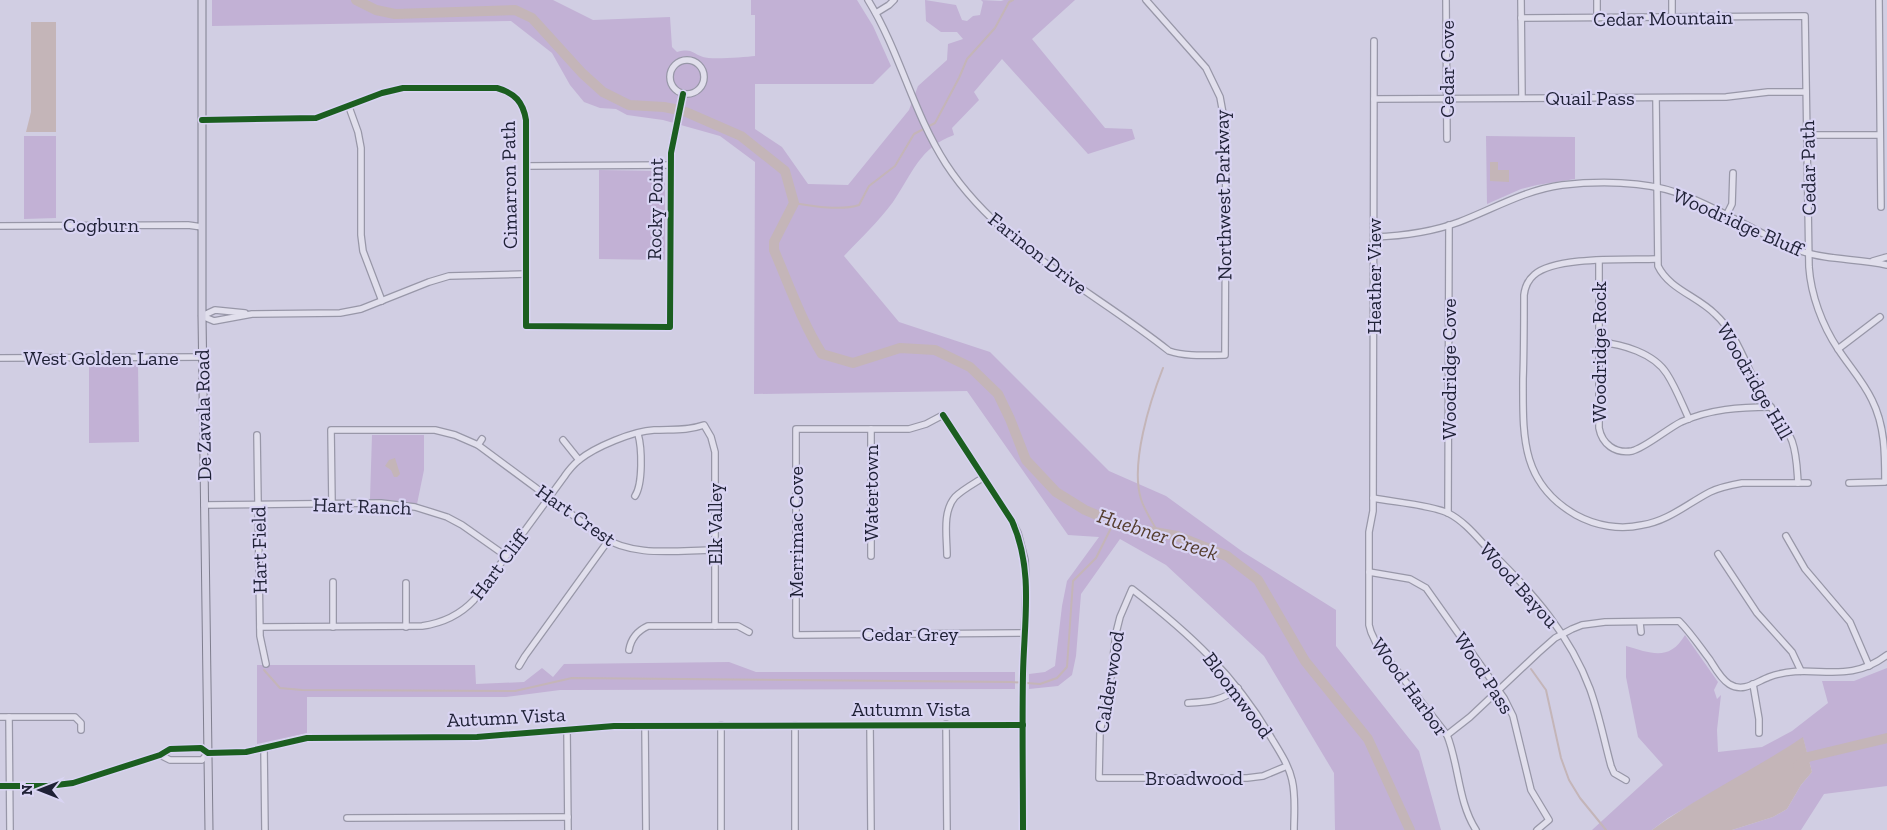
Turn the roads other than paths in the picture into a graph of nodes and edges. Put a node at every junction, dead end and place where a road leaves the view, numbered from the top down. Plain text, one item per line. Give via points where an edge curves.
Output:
1 (202, 0) edge
2 (868, 0) edge
3 (894, 0) edge
4 (1146, 0) edge
5 (1446, 0) edge
6 (1521, 0) edge
7 (1597, 0) edge
8 (1672, 0) edge
9 (1879, 0) edge
10 (876, 13) junction
11 (1805, 16) joint
12 (1521, 18) junction
13 (1597, 18) junction
14 (1672, 18) junction
15 (1374, 41) dead end
16 (1806, 92) junction
17 (683, 94) junction
18 (1522, 98) junction
19 (1656, 98) junction
20 (1374, 99) junction
21 (1447, 99) junction
22 (349, 107) junction
23 (202, 120) junction
24 (1808, 135) junction
25 (1880, 135) junction
26 (1447, 139) dead end
27 (670, 165) junction
28 (527, 166) junction
29 (1733, 173) dead end
30 (1656, 187) junction
31 (1881, 207) dead end
32 (1726, 216) junction
33 (1449, 225) junction
34 (0, 226) edge
35 (202, 227) junction
36 (1374, 237) junction
37 (1809, 253) junction
38 (1887, 258) edge
39 (1656, 259) junction
40 (1599, 261) junction
41 (1871, 261) junction
42 (1887, 265) edge
43 (526, 274) junction
44 (382, 301) junction
45 (252, 314) junction
46 (202, 316) junction
47 (1880, 317) dead end
48 (526, 326) joint
49 (1599, 342) junction
50 (1838, 349) junction
51 (1225, 355) joint
52 (202, 357) junction
53 (0, 358) edge
54 (1771, 407) junction
55 (1689, 420) junction
56 (704, 425) joint
57 (871, 429) junction
58 (638, 434) junction
59 (257, 435) dead end
60 (482, 439) dead end
61 (563, 440) dead end
62 (478, 445) junction
63 (579, 460) junction
64 (984, 477) junction
65 (1798, 483) junction
66 (1808, 483) dead end
67 (1849, 483) dead end
68 (636, 496) dead end
69 (549, 497) junction
70 (1373, 498) junction
71 (258, 504) junction
72 (332, 504) junction
73 (204, 505) junction
74 (1373, 510) joint
75 (1448, 513) junction
76 (1786, 536) dead end
77 (608, 541) junction
78 (716, 550) junction
79 (1718, 554) dead end
80 (947, 555) dead end
81 (506, 556) junction
82 (872, 556) dead end
83 (1369, 572) junction
84 (333, 582) dead end
85 (406, 583) dead end
86 (1132, 589) joint
87 (1640, 623) junction
88 (715, 626) junction
89 (260, 627) junction
90 (333, 627) junction
91 (406, 627) junction
92 (748, 632) dead end
93 (1640, 632) dead end
94 (1024, 633) junction
95 (1562, 634) junction
96 (796, 635) joint
97 (629, 650) dead end
98 (1887, 655) edge
99 (266, 664) dead end
100 (519, 666) dead end
101 (1869, 666) junction
102 (1801, 671) junction
103 (1753, 684) junction
104 (1238, 688) junction
105 (1498, 691) junction
106 (1188, 703) dead end
107 (0, 717) edge
108 (9, 717) junction
109 (946, 724) junction
110 (795, 725) junction
111 (870, 725) junction
112 (1023, 725) junction
113 (646, 726) junction
114 (721, 726) junction
115 (81, 730) dead end
116 (567, 730) junction
117 (1759, 733) dead end
118 (1447, 735) junction
119 (264, 748) junction
120 (208, 753) junction
121 (160, 756) junction
122 (1287, 766) junction
123 (1099, 778) joint
124 (1626, 780) dead end
125 (0, 786) edge
126 (10, 786) junction
127 (568, 817) junction
128 (347, 818) dead end
129 (10, 830) edge
130 (209, 830) edge
131 (265, 830) edge
132 (568, 830) edge
133 (646, 830) edge
134 (721, 830) edge
135 (795, 830) edge
136 (871, 830) edge
137 (947, 830) edge
138 (1023, 830) edge
139 (1294, 830) edge
140 (1476, 830) edge
141 (1537, 830) edge

1 - 23 main road, De Zavala Road
2 - 10 street, Farinon Drive
3 - 10 street
4 - 51 street, Northwest Parkway via 1206,68 1220,97 1224,115
5 - 21 street, Cedar Cove
6 - 12 street
7 - 13 street
8 - 14 street
9 - 25 street
10 - 51 street, Farinon Drive via 933,142 961,185 1000,227 1169,351 1198,356
11 - 14 street, Cedar Mountain
11 - 16 street, Cedar Path
12 - 13 street, Cedar Mountain
12 - 18 street
13 - 14 street, Cedar Mountain
15 - 20 street, Heather View
16 - 19 street, Quail Pass
16 - 24 street, Cedar Path
17 - 17 street via 696,91 704,80 701,67 690,60 677,62 670,73 672,86
17 - 27 street, Rocky Point
18 - 19 street, Quail Pass
18 - 21 street, Quail Pass
19 - 30 street, Woodridge Hill
20 - 21 street, Quail Pass
20 - 36 street, Heather View
21 - 26 street, Cedar Cove
22 - 23 street, Cimarron Path via 324,116 302,119
22 - 28 street, Cimarron Path via 403,88 497,88 507,91 520,101 525,110
22 - 44 street via 361,148 363,251
23 - 35 main road, De Zavala Road
24 - 25 street
24 - 37 street, Cedar Path
25 - 31 street
27 - 28 street
27 - 48 street, Rocky Point via 670,326
28 - 43 street, Cimarron Path
29 - 32 street via 1732,204
30 - 32 street, Woodridge Bluff via 1695,200
30 - 33 street, Woodridge Bluff via 1581,184 1545,188
30 - 39 street, Woodridge Hill
32 - 37 street, Woodridge Bluff
33 - 36 street, Woodridge Bluff via 1404,235
33 - 75 street, Woodridge Cove
34 - 35 street, Cogburn
35 - 46 main road, De Zavala Road
36 - 70 street, Heather View
37 - 41 street, Woodridge Bluff
37 - 50 street, Cedar Path via 1814,299
38 - 41 street, Woodridge Bluff
39 - 40 street
39 - 54 street, Woodridge Hill via 1662,275 1669,282 1706,305 1727,327
40 - 49 street, Woodridge Rock
40 - 65 street via 1572,261 1547,267 1534,274 1525,289 1524,442 1534,472 1546,489 1560,504 1583,518 1608,526 1629,527 1660,520 1721,488 1742,483
41 - 42 street, Woodridge Bluff
43 - 44 street via 449,276
43 - 48 street, Cimarron Path
44 - 45 street via 340,313
45 - 46 street via 214,320
45 - 46 street via 215,310
46 - 52 main road, De Zavala Road
47 - 50 street
49 - 55 street via 1625,347 1659,364
49 - 55 street, Woodridge Rock via 1599,428 1600,437 1607,445 1617,450 1634,450
50 - 67 street, Cedar Path via 1866,388 1878,414 1884,441 1885,482
52 - 53 street, West Golden Lane
52 - 73 main road, De Zavala Road
54 - 55 street, Woodridge Rock via 1716,411
54 - 65 street, Woodridge Hill via 1792,443
56 - 58 street, Hart Cliff
56 - 78 street, Elk Valley via 715,452
57 - 64 street via 915,428 943,415
57 - 82 street, Watertown
57 - 96 street, Merrimac Cove via 796,429
58 - 63 street, Hart Cliff
58 - 68 street via 640,486
59 - 71 street, Hart Field
60 - 62 street
61 - 63 street
62 - 69 street, Hart Crest
62 - 72 street, Hart Crest via 435,430 331,430
63 - 69 street, Hart Cliff
64 - 80 street via 951,503 947,519
64 - 94 street via 1012,521 1022,546 1026,573
65 - 66 street
69 - 77 street, Hart Crest
69 - 81 street, Hart Cliff
70 - 74 street, Heather View
70 - 75 street
71 - 72 street, Hart Ranch
71 - 73 street, Hart Ranch
71 - 89 street, Hart Field
72 - 81 street, Hart Ranch via 398,504 431,511 462,525
73 - 120 main road, De Zavala Road
74 - 83 street, Wood Harbor via 1369,532
75 - 95 street, Wood Bayou via 1522,583
76 - 101 street via 1805,569 1850,622
77 - 78 street, Hart Crest via 630,549
77 - 100 street
78 - 88 street, Elk Valley
79 - 102 street via 1757,612 1792,652
81 - 91 street, Hart Cliff via 480,593 462,611 439,623
83 - 105 street, Wood Pass via 1410,579 1426,588
83 - 118 street, Wood Harbor via 1369,625 1374,640
84 - 90 street
85 - 91 street
86 - 104 street, Bloomwood via 1204,649
86 - 123 street, Calderwood via 1116,633 1100,732
87 - 93 street
87 - 95 street via 1582,625
87 - 103 street via 1679,621 1722,679 1737,687
88 - 92 street via 738,626
88 - 97 street via 648,626 633,637
89 - 90 street, Hart Cliff
89 - 99 street, Hart Field
90 - 91 street, Hart Cliff
94 - 96 street, Cedar Grey
94 - 112 street
95 - 105 street
95 - 124 street, Wood Bayou via 1590,688 1614,773
98 - 101 street
101 - 102 street via 1840,672
102 - 103 street via 1781,673
103 - 117 street
104 - 106 street via 1214,702
104 - 122 street, Bloomwood
105 - 118 street
105 - 141 street, Wood Pass via 1513,716 1531,790 1549,820
107 - 108 street
108 - 115 street via 75,717 81,723
108 - 126 street
109 - 111 street, Autumn Vista
109 - 112 street, Autumn Vista
109 - 137 street
110 - 111 street, Autumn Vista
110 - 114 street, Autumn Vista
110 - 135 street
111 - 136 street
112 - 138 street
113 - 114 street, Autumn Vista
113 - 116 street, Autumn Vista
113 - 133 street
114 - 134 street
116 - 119 street, Autumn Vista via 478,737 307,738
116 - 127 street
118 - 140 street, Wood Harbor via 1465,806
119 - 120 street, Autumn Vista via 240,753
119 - 131 street
120 - 121 street, Autumn Vista via 201,748 170,749
120 - 121 street, Autumn Vista via 202,760 170,760
120 - 130 main road, De Zavala Road
121 - 126 street, Autumn Vista via 73,783
122 - 123 street, Broadwood via 1263,776 1247,778
122 - 139 street, Bloomwood via 1293,786
125 - 126 street, Autumn Vista
126 - 129 street
127 - 128 street
127 - 132 street

